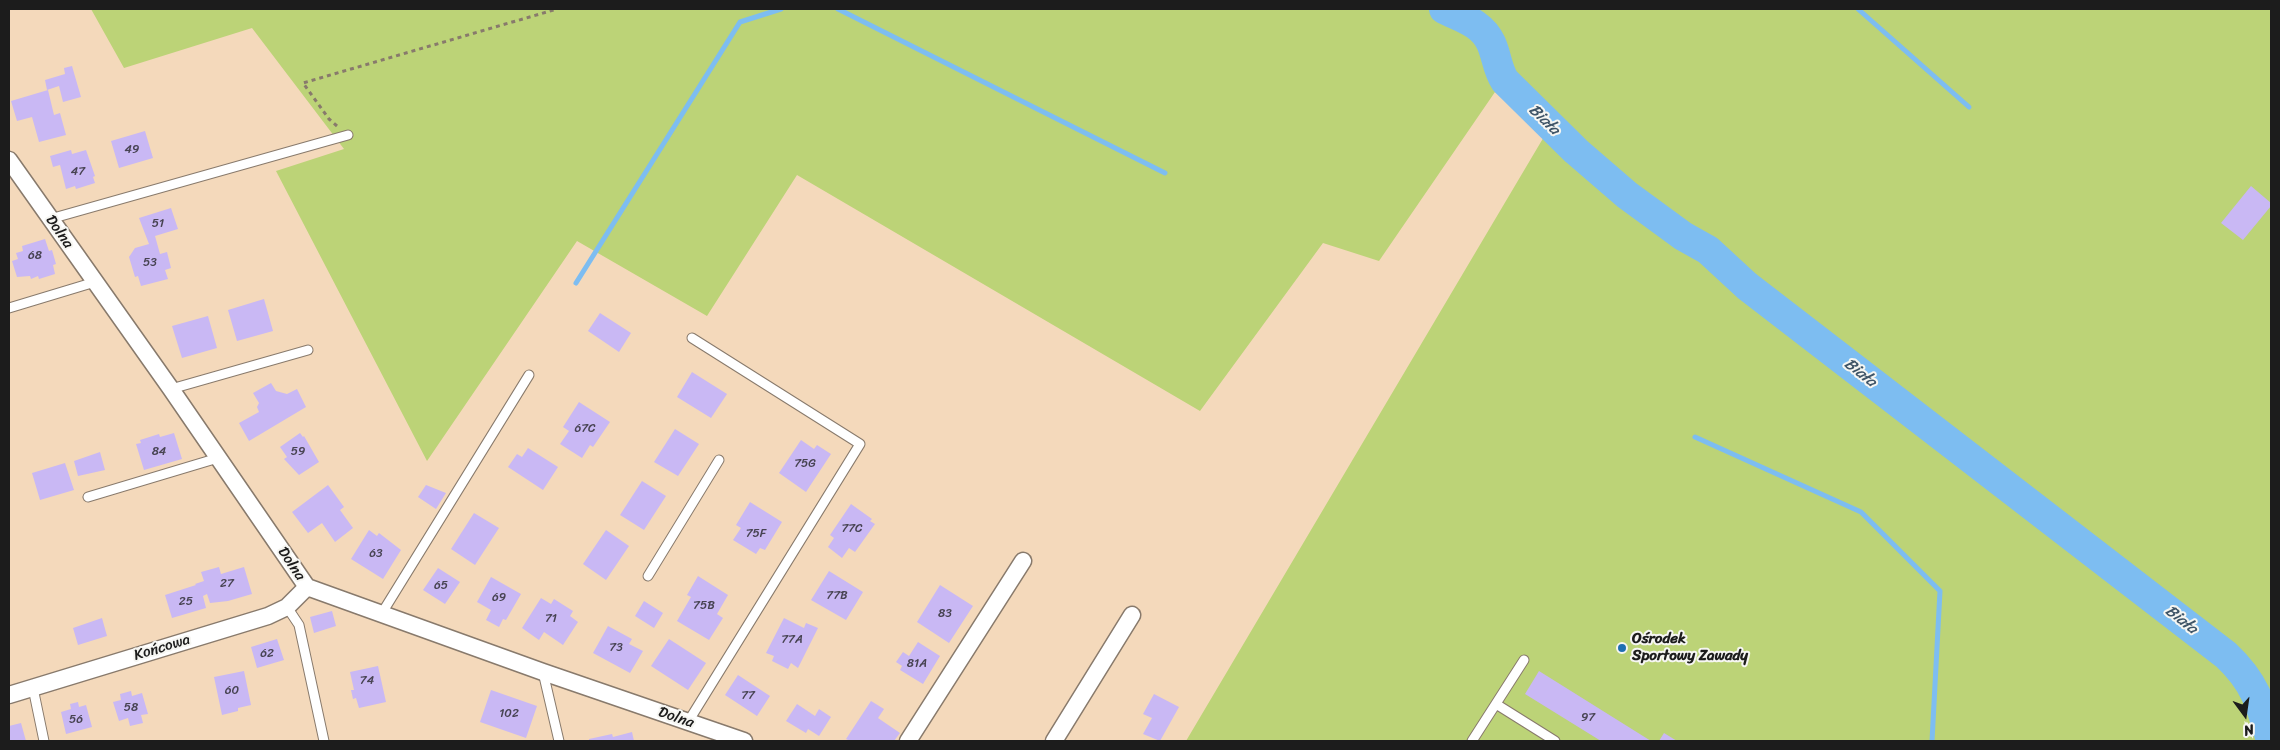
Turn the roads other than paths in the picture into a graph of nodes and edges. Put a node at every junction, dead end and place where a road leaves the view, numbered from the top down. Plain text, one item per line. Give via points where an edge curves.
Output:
1 (348, 135) road end
2 (9, 160) edge
3 (50, 219) junction
4 (95, 282) junction
5 (9, 308) edge
6 (692, 338) dead end
7 (308, 350) dead end
8 (529, 375) dead end
9 (171, 389) junction
10 (218, 458) junction
11 (719, 460) dead end
12 (88, 497) dead end
13 (1024, 560) dead end
14 (648, 576) dead end
15 (307, 587) junction
16 (287, 607) junction
17 (382, 613) junction
18 (1132, 615) dead end
19 (1524, 660) dead end
20 (543, 672) junction
21 (33, 688) junction
22 (9, 695) edge
23 (1496, 704) junction
24 (688, 722) junction
25 (739, 740) edge
26 (44, 741) edge
27 (324, 741) edge
28 (558, 741) edge
29 (908, 741) edge
30 (1054, 741) edge
31 (1472, 741) edge
32 (1555, 741) edge

1 - 3 lane
2 - 3 street, Dolna
3 - 4 street, Dolna
4 - 5 lane
4 - 9 street, Dolna
6 - 24 lane via 860,444
7 - 9 lane
8 - 17 lane
9 - 10 street, Dolna
10 - 12 lane
10 - 15 street, Dolna
11 - 14 lane
13 - 29 street
15 - 16 street, Końcowa
15 - 17 street, Dolna
16 - 21 street, Końcowa via 268,616
16 - 27 lane via 299,625
17 - 20 street, Dolna
18 - 30 street
19 - 23 lane
20 - 24 street, Dolna
20 - 28 lane
21 - 22 street, Końcowa
21 - 26 lane
23 - 31 lane
23 - 32 lane
24 - 25 street, Dolna

